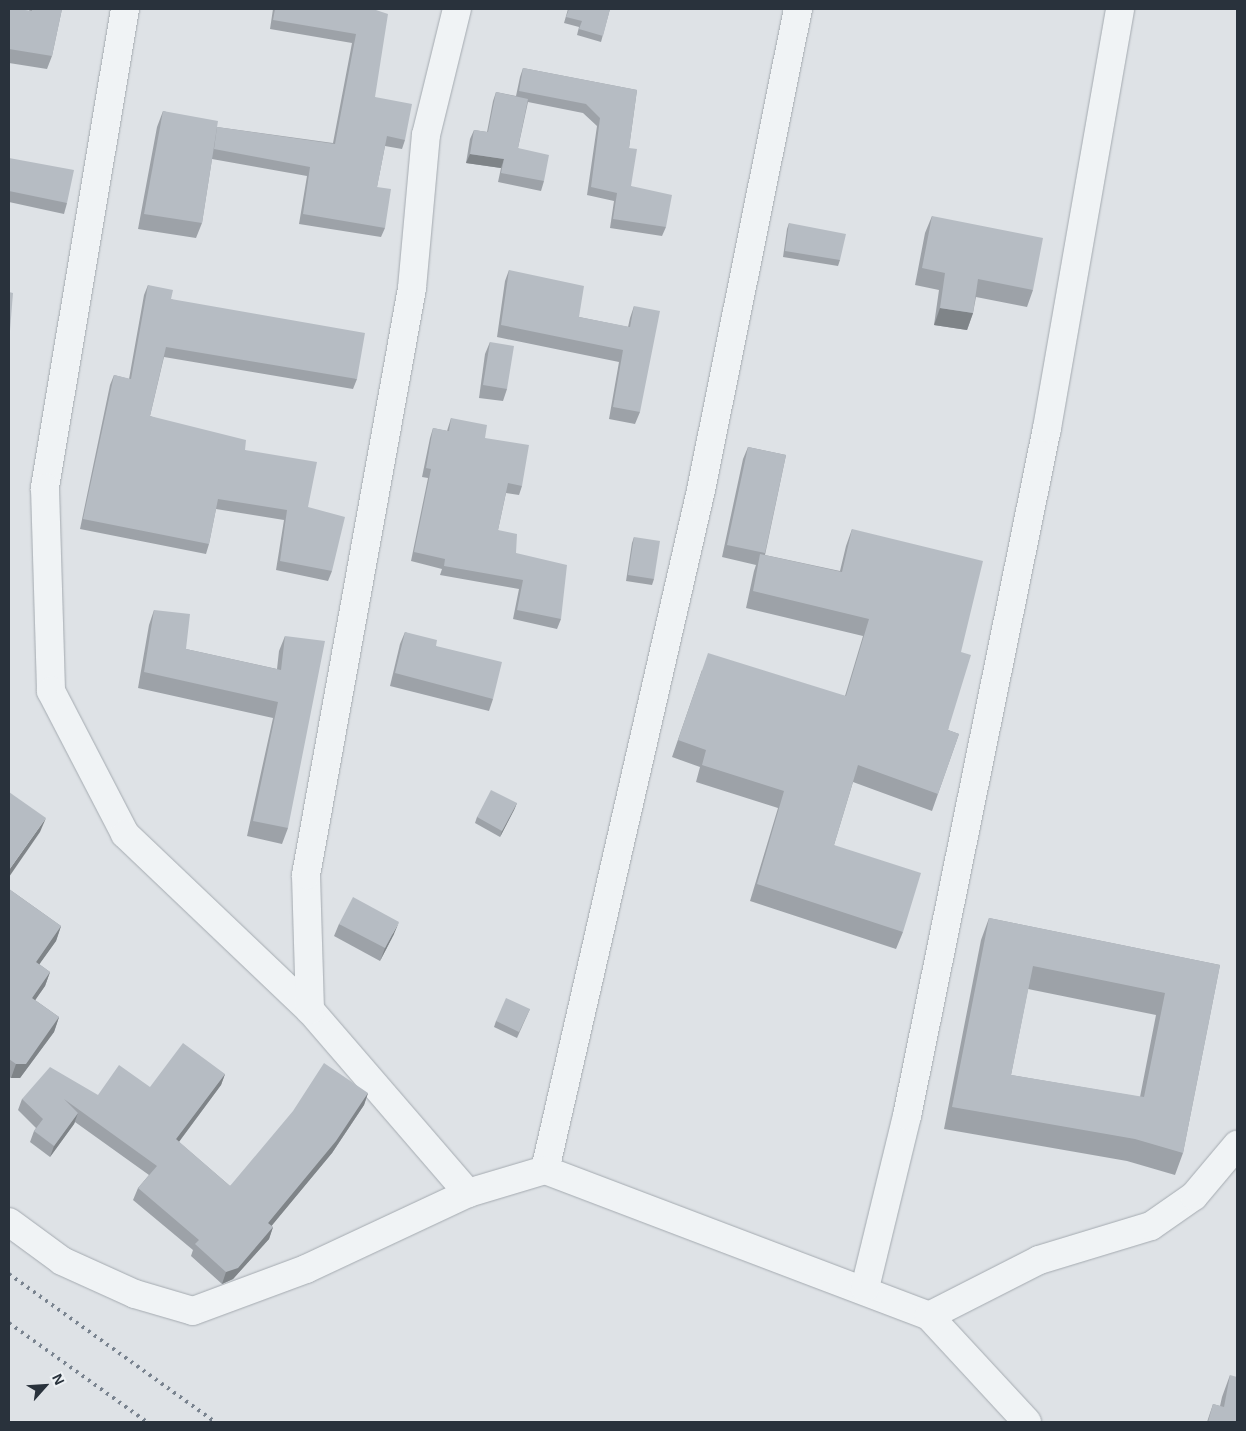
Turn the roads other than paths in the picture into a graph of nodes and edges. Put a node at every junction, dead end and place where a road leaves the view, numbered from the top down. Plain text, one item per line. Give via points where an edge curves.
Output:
1 (125, 9) edge
2 (457, 9) edge
3 (798, 9) edge
4 (1120, 9) edge
5 (310, 1010) junction
6 (1237, 1145) edge
7 (545, 1170) junction
8 (468, 1192) junction
9 (9, 1222) edge
10 (865, 1288) junction
11 (929, 1316) junction
12 (1027, 1422) edge

1 - 5 street via 45,488 50,691 125,834
2 - 5 street via 426,135 412,288 306,875
3 - 7 street via 701,490
4 - 10 street via 1047,428 907,1116
5 - 8 street
6 - 11 street via 1194,1196 1151,1226 1039,1260
7 - 8 street
7 - 10 street via 784,1263
8 - 9 street via 306,1269 193,1311 135,1294 62,1261
10 - 11 street
11 - 12 street

